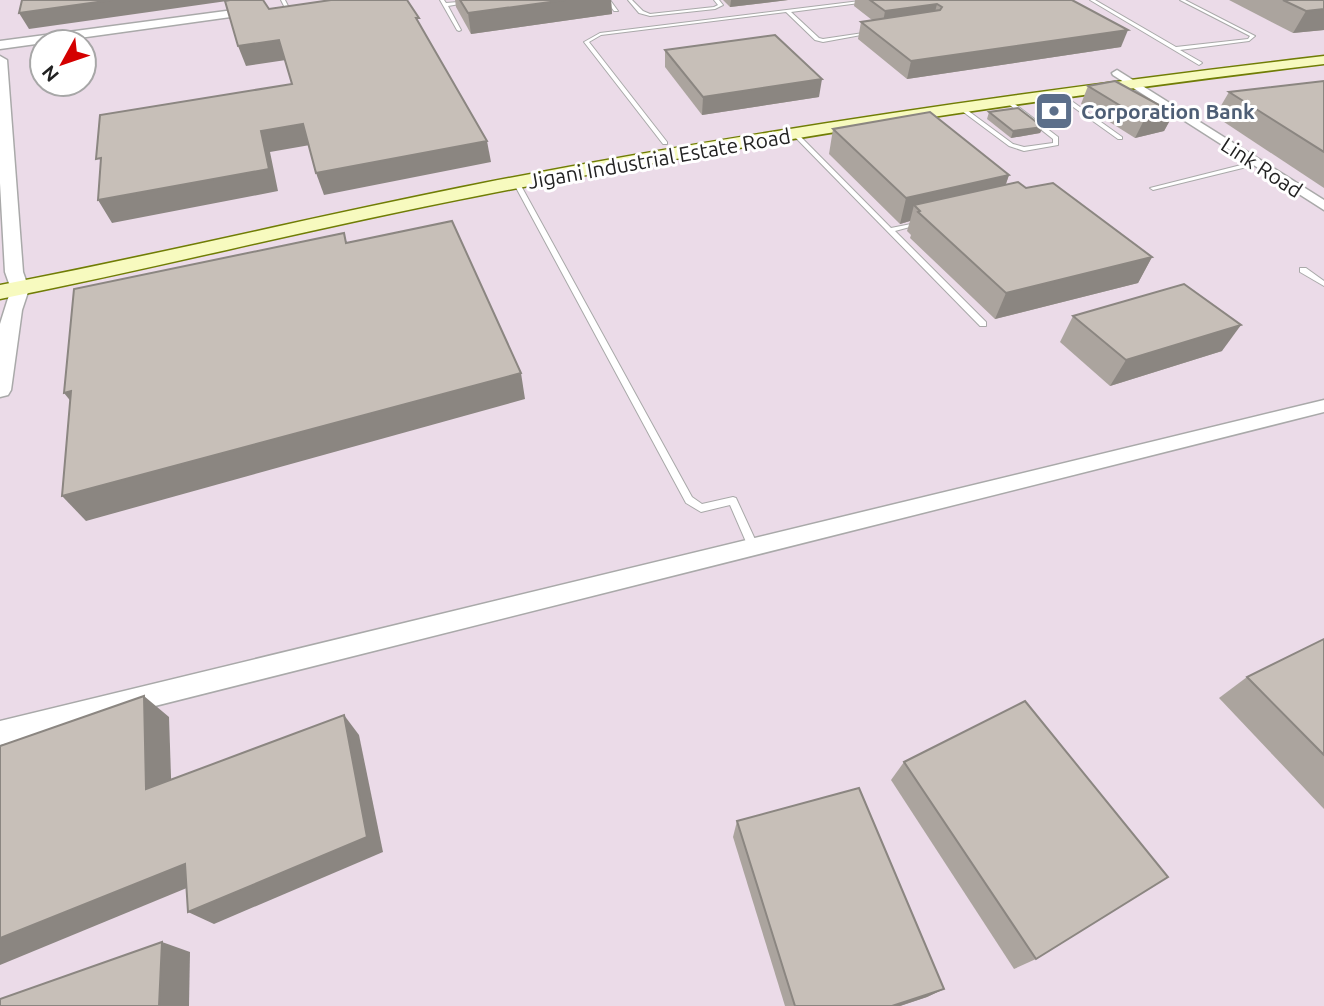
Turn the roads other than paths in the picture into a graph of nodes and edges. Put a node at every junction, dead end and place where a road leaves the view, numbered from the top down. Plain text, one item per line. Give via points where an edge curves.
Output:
1 (481, 0) edge
2 (608, 0) edge
3 (630, 0) edge
4 (716, 0) edge
5 (880, 0) edge
6 (1093, 0) edge
7 (1182, 0) edge
8 (443, 3) edge
9 (289, 4) edge
10 (616, 9) dead end
11 (787, 11) junction
12 (459, 30) dead end
13 (880, 32) edge
14 (0, 45) edge
15 (1175, 49) junction
16 (1324, 49) edge
17 (0, 60) edge
18 (1324, 60) edge
19 (1199, 64) junction
20 (1124, 78) junction
21 (1057, 93) junction
22 (1008, 100) junction
23 (961, 108) junction
24 (795, 134) junction
25 (1120, 138) dead end
26 (665, 143) junction
27 (1257, 163) junction
28 (516, 182) junction
29 (1153, 188) dead end
30 (1324, 206) edge
31 (929, 221) edge
32 (890, 230) junction
33 (1303, 270) dead end
34 (11, 278) edge
35 (1324, 284) edge
36 (0, 292) edge
37 (6, 307) edge
38 (983, 324) dead end
39 (0, 390) edge
40 (1324, 407) edge
41 (754, 548) junction
42 (0, 733) edge

1 - 8 lane
2 - 10 lane
3 - 4 lane via 650,15 715,8 720,5
5 - 11 lane
6 - 15 lane
7 - 15 lane via 1253,36
8 - 12 lane
9 - 14 street
11 - 13 lane via 823,41
11 - 26 lane via 600,34 586,42
15 - 19 lane
16 - 19 main road, Jigani Industrial Estate Road
17 - 34 street
18 - 20 main road, Jigani Industrial Estate Road
19 - 20 main road, Jigani Industrial Estate Road
20 - 21 main road, Jigani Industrial Estate Road
20 - 26 main road, Jigani Industrial Estate Road via 996,88
20 - 27 street, Link Road
21 - 22 main road, Jigani Industrial Estate Road
21 - 25 lane
22 - 23 main road, Jigani Industrial Estate Road
22 - 23 lane via 1056,138 1056,144 1024,149 1011,145
23 - 24 main road, Jigani Industrial Estate Road via 915,120
24 - 28 main road, Jigani Industrial Estate Road
24 - 32 lane
26 - 34 main road, Jigani Industrial Estate Road
27 - 29 lane
27 - 30 street, Link Road
28 - 34 main road, Jigani Industrial Estate Road
28 - 41 lane via 689,500 701,508 733,501
31 - 32 lane
32 - 38 lane
33 - 35 lane
34 - 36 main road, Jigani Industrial Estate Road
34 - 37 street
37 - 39 street
40 - 41 street
41 - 42 street

